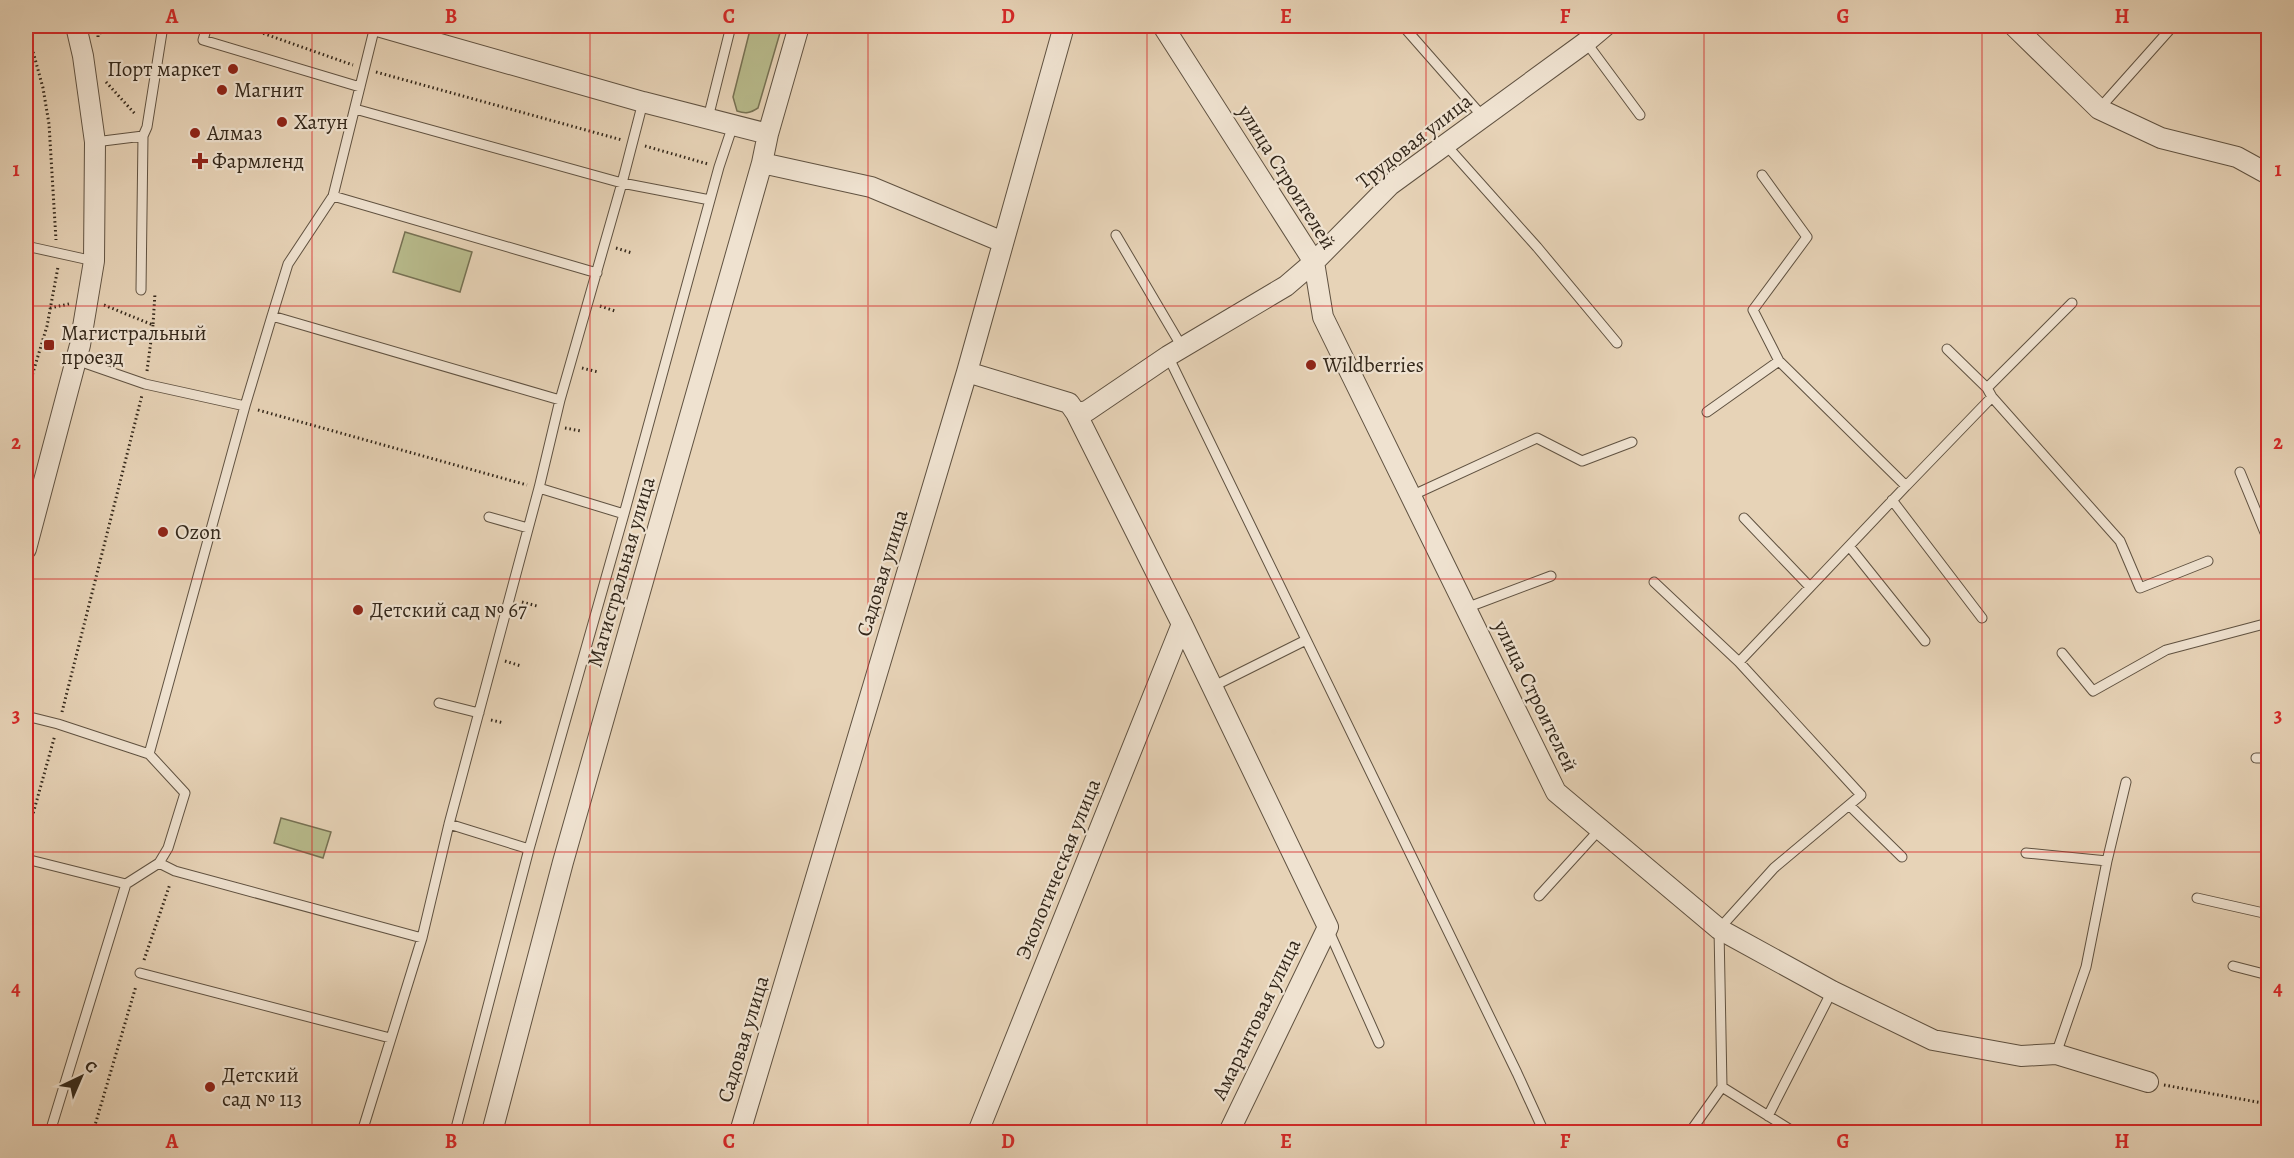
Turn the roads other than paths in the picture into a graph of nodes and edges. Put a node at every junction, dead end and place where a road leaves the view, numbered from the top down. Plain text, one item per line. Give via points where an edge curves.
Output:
1 (76, 26) edge
2 (163, 26) edge
3 (207, 26) edge
4 (376, 26) edge
5 (730, 26) edge
6 (799, 26) edge
7 (1064, 26) edge
8 (1163, 26) edge
9 (1403, 26) edge
10 (1605, 26) edge
11 (2014, 26) edge
12 (2173, 26) edge
13 (1586, 42) junction
14 (360, 87) junction
15 (643, 102) junction
16 (355, 109) junction
17 (2099, 109) junction
18 (1640, 115) dead end
19 (1484, 117) junction
20 (708, 118) junction
21 (732, 125) junction
22 (768, 134) junction
23 (143, 136) junction
24 (95, 142) junction
25 (1446, 145) junction
26 (762, 164) junction
27 (2265, 169) edge
28 (1762, 175) dead end
29 (622, 183) junction
30 (333, 196) junction
31 (710, 200) junction
32 (1116, 235) dead end
33 (1003, 242) junction
34 (26, 246) edge
35 (94, 261) junction
36 (1314, 262) junction
37 (597, 273) junction
38 (141, 290) dead end
39 (2072, 303) dead end
40 (272, 316) junction
41 (1617, 343) dead end
42 (1947, 349) dead end
43 (1175, 352) junction
44 (76, 360) junction
45 (1779, 361) junction
46 (967, 372) junction
47 (1989, 392) junction
48 (560, 400) junction
49 (245, 406) junction
50 (1707, 412) dead end
51 (1076, 413) junction
52 (1632, 442) dead end
53 (2240, 472) dead end
54 (1906, 486) junction
55 (539, 488) junction
56 (1411, 496) junction
57 (1892, 500) junction
58 (624, 513) junction
59 (489, 517) dead end
60 (1744, 518) dead end
61 (528, 528) junction
62 (2268, 540) edge
63 (1849, 546) junction
64 (26, 549) edge
65 (2208, 561) dead end
66 (1551, 576) dead end
67 (1654, 582) dead end
68 (1810, 587) junction
69 (1466, 608) junction
70 (1982, 618) dead end
71 (2268, 623) edge
72 (1182, 624) junction
73 (1306, 640) junction
74 (1925, 641) dead end
75 (2062, 654) dead end
76 (1739, 662) junction
77 (1212, 687) junction
78 (439, 703) dead end
79 (479, 713) junction
80 (26, 716) edge
81 (149, 754) junction
82 (2256, 758) dead end
83 (2268, 758) edge
84 (2126, 782) dead end
85 (1849, 806) junction
86 (449, 824) junction
87 (1600, 829) junction
88 (529, 849) junction
89 (2026, 853) dead end
90 (1902, 857) dead end
91 (26, 858) edge
92 (2107, 861) junction
93 (159, 863) junction
94 (126, 884) junction
95 (1539, 896) dead end
96 (2198, 898) dead end
97 (2268, 914) edge
98 (1328, 927) junction
99 (1719, 929) junction
100 (422, 938) junction
101 (2234, 966) dead end
102 (140, 973) road end
103 (2268, 975) edge
104 (1832, 991) junction
105 (390, 1038) junction
106 (1379, 1043) dead end
107 (2056, 1054) junction
108 (2148, 1082) road end
109 (1722, 1087) junction
110 (1768, 1116) junction
111 (50, 1132) edge
112 (362, 1132) edge
113 (455, 1132) edge
114 (492, 1132) edge
115 (740, 1132) edge
116 (978, 1132) edge
117 (1229, 1132) edge
118 (1544, 1132) edge
119 (1690, 1132) edge
120 (1794, 1132) edge

1 - 24 street
2 - 23 lane
3 - 14 lane via 203,40
4 - 14 lane
4 - 15 street
5 - 20 lane
6 - 22 street, Магистральная улица
7 - 33 street, Садовая улица
8 - 36 street, улица Строителей
9 - 19 lane
10 - 13 street, Трудовая улица
11 - 17 street
12 - 17 lane
13 - 18 lane
13 - 19 street, Трудовая улица
14 - 16 lane
15 - 20 street
15 - 29 lane
16 - 29 lane
16 - 30 lane
17 - 27 street via 2162,138 2237,157
19 - 25 street, Трудовая улица
20 - 21 street
21 - 22 street
21 - 31 lane
22 - 26 street, Магистральная улица
23 - 24 lane
23 - 38 lane
24 - 35 street
25 - 36 street, Трудовая улица via 1390,185
25 - 41 lane
26 - 33 street via 871,187
26 - 114 street, Магистральная улица via 563,862
28 - 45 lane via 1807,237 1753,310
29 - 31 lane
29 - 37 lane
30 - 37 lane
30 - 40 lane via 288,264
31 - 58 lane
32 - 43 lane
33 - 46 street, Садовая улица
34 - 35 lane
35 - 44 street
36 - 43 street, Трудовая улица via 1286,286
36 - 56 street, улица Строителей via 1323,317
37 - 48 lane
39 - 47 lane
40 - 48 lane
40 - 49 lane
42 - 47 lane
43 - 51 street, Трудовая улица via 1087,411
43 - 73 lane
44 - 49 lane via 145,384
44 - 64 street
45 - 50 lane
45 - 54 lane
46 - 51 street via 1068,403
46 - 115 street, Садовая улица
47 - 54 lane
47 - 65 lane via 2120,541 2140,588
48 - 55 lane
49 - 81 lane
51 - 72 street
52 - 56 lane via 1582,461 1537,438
53 - 62 lane
54 - 57 lane
55 - 58 lane
55 - 61 lane
56 - 69 street, улица Строителей
57 - 63 lane
57 - 70 lane
58 - 88 lane
59 - 61 lane
60 - 68 lane
61 - 79 lane
63 - 68 lane
63 - 74 lane
66 - 69 lane
67 - 76 lane
68 - 76 lane
69 - 87 street, улица Строителей via 1556,792
71 - 75 lane via 2166,650 2093,691
72 - 77 street
72 - 116 street, Экологическая улица
73 - 77 lane
73 - 118 lane
76 - 85 lane via 1861,795
77 - 98 street
78 - 79 lane
79 - 86 lane
80 - 81 lane
81 - 93 lane via 185,793 168,848
82 - 83 lane
84 - 92 lane
85 - 90 lane
85 - 99 lane via 1774,868
86 - 88 lane
86 - 100 lane
87 - 95 lane
87 - 99 street, улица Строителей
88 - 113 lane
89 - 92 lane
91 - 94 lane
92 - 107 lane via 2086,967
93 - 94 lane
93 - 100 lane via 175,871
94 - 111 lane
96 - 97 lane
98 - 106 lane
98 - 117 street, Амарантовая улица
99 - 104 street, улица Строителей
99 - 109 lane
100 - 105 lane
101 - 103 lane
102 - 105 lane
104 - 107 street, улица Строителей via 1933,1040 2020,1056
104 - 110 lane
105 - 112 lane
107 - 108 street, улица Строителей
109 - 110 lane
109 - 119 lane
110 - 120 lane

